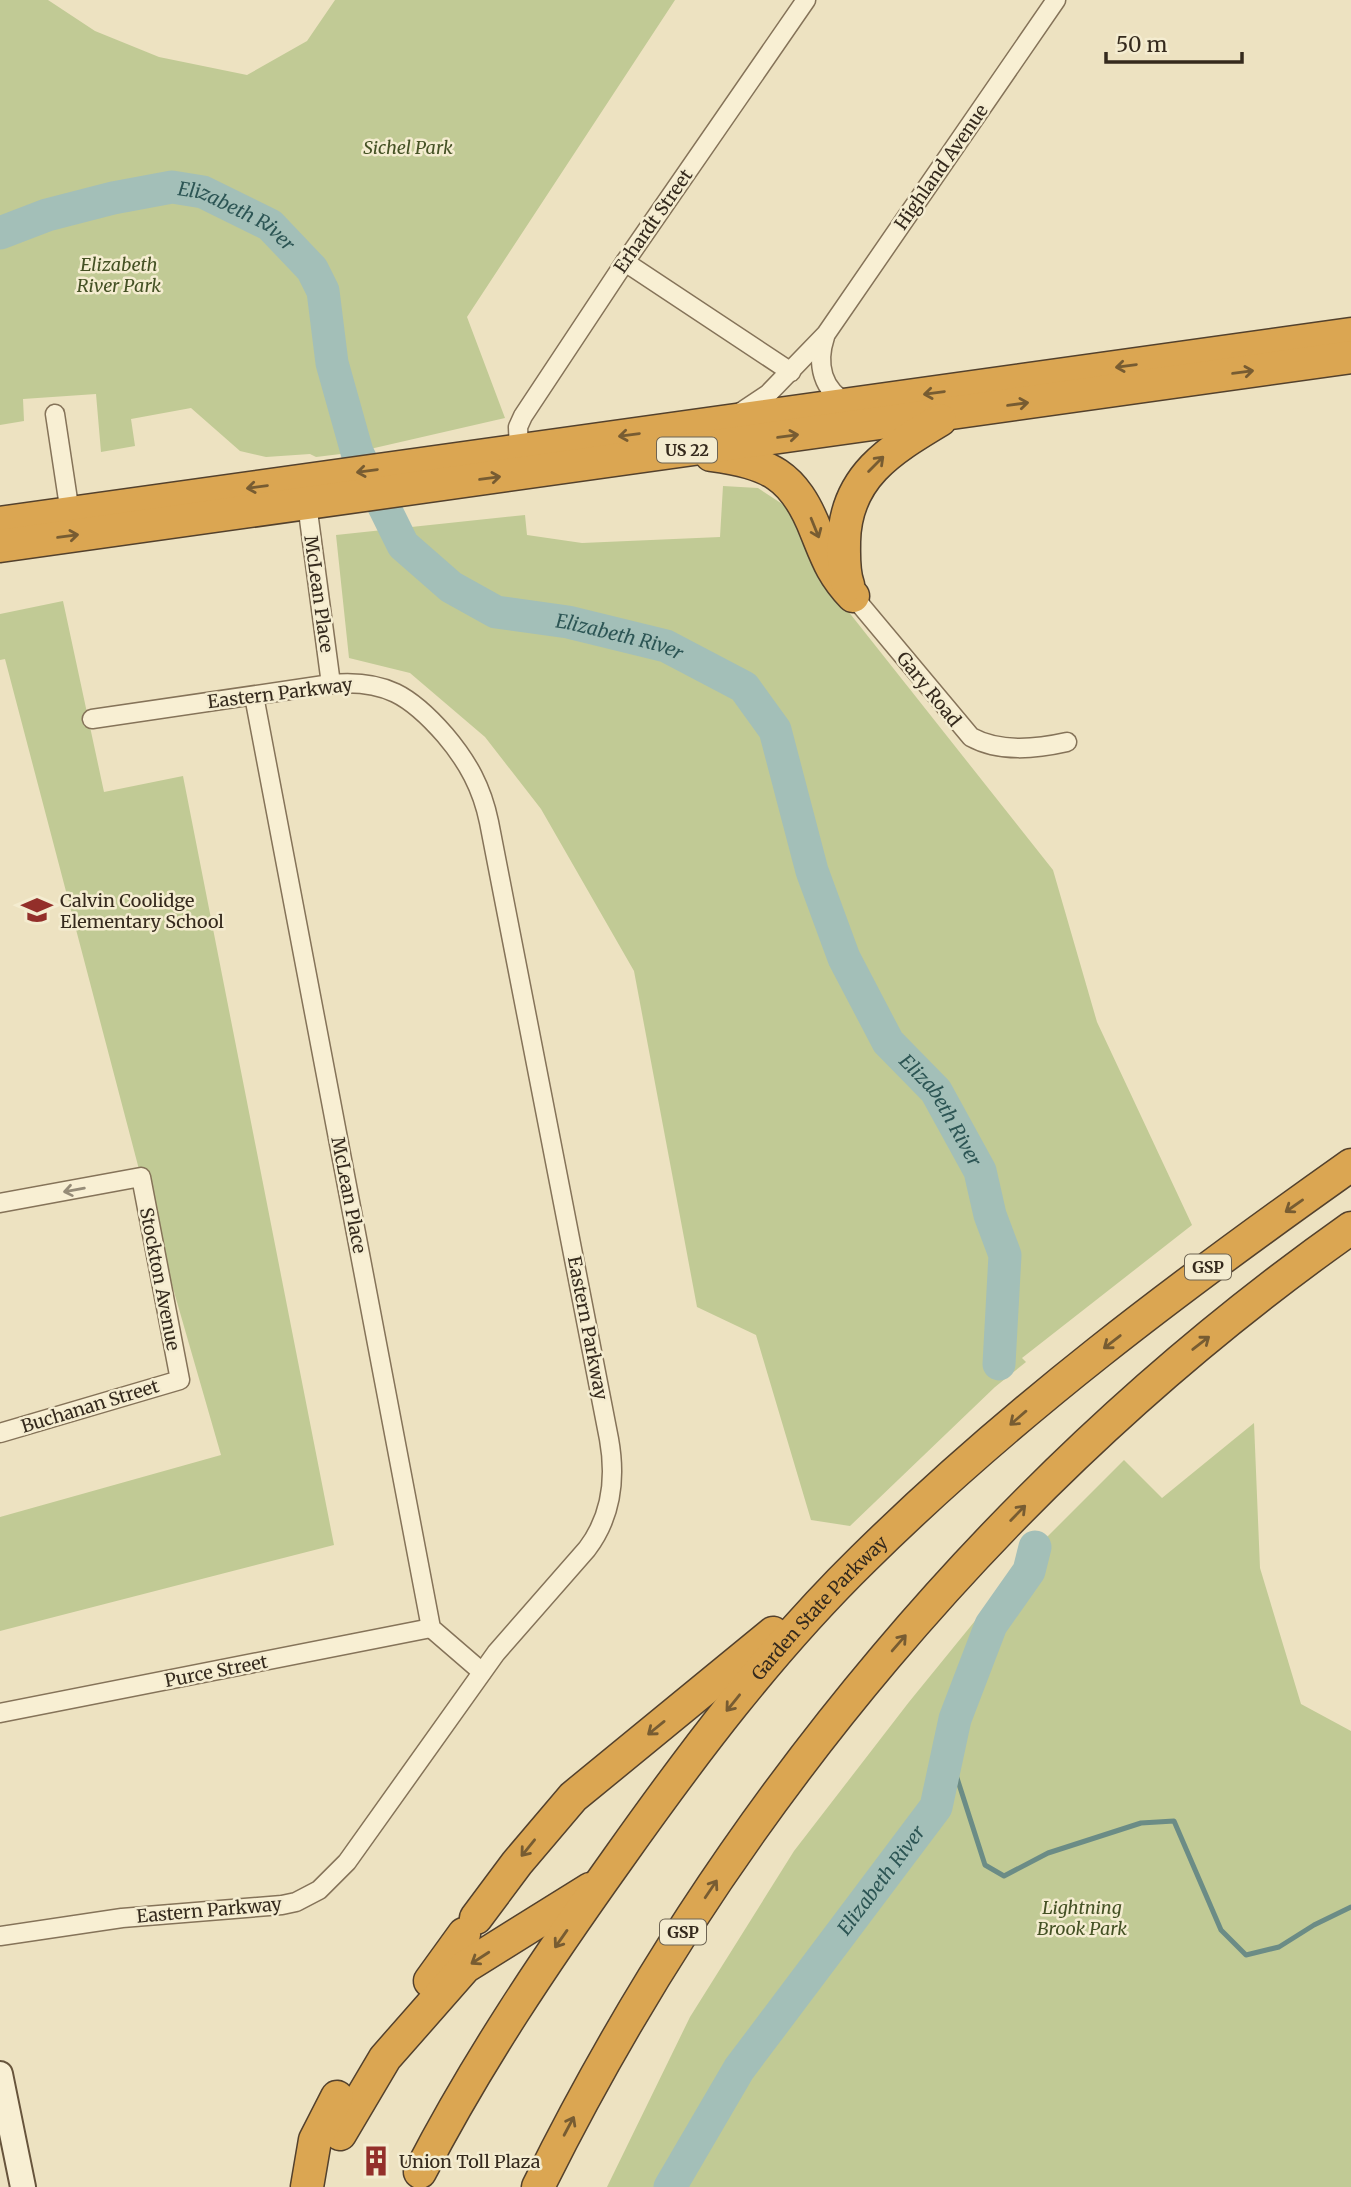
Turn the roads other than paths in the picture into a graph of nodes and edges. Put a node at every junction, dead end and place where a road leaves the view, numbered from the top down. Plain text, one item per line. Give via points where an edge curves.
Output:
1 (806, 0) edge
2 (1056, 0) edge
3 (625, 262) junction
4 (1351, 314) edge
5 (826, 334) junction
6 (1351, 334) edge
7 (1255, 348) junction
8 (1351, 357) edge
9 (791, 372) junction
10 (849, 404) junction
11 (55, 414) dead end
12 (951, 414) junction
13 (709, 424) junction
14 (519, 450) junction
15 (682, 451) junction
16 (417, 476) junction
17 (323, 493) junction
18 (70, 513) junction
19 (0, 523) edge
20 (0, 546) edge
21 (853, 596) junction
22 (331, 684) junction
23 (254, 695) junction
24 (92, 719) dead end
25 (1067, 742) dead end
26 (1351, 1165) edge
27 (0, 1203) edge
28 (1351, 1228) edge
29 (180, 1380) joint
30 (0, 1433) edge
31 (861, 1561) junction
32 (431, 1628) junction
33 (482, 1672) junction
34 (0, 1713) edge
35 (600, 1883) junction
36 (0, 1936) edge
37 (0, 2074) edge
38 (420, 2172) dead end
39 (23, 2187) edge
40 (308, 2187) edge
41 (538, 2187) edge

1 - 3 street, Erhardt Street
2 - 5 street, Highland Avenue
3 - 9 street
3 - 14 street, Erhardt Street via 523,416 518,427
4 - 7 highway
5 - 9 street, Highland Avenue
5 - 10 street, Highland Avenue via 821,372 835,396
6 - 7 highway, US 22
7 -> 10 highway, US 22
12 -> 8 highway, US 22
9 - 13 street, Highland Avenue via 758,402
10 - 13 highway, US 22
11 - 18 street
15 -> 12 highway, US 22
21 -> 12 highway via 845,570 844,531 861,484 888,453
13 -> 14 highway, US 22
14 - 16 highway, US 22
16 -> 15 highway, US 22
15 -> 21 highway via 744,460 790,484 810,515 833,574
16 - 17 highway, US 22
17 -> 18 highway, US 22
20 -> 17 highway, US 22
17 - 22 street, McLean Place
18 - 19 highway, US 22
21 - 25 street, Gary Road via 971,737 988,745 1018,748
22 - 23 street, Eastern Parkway
22 - 33 street, Eastern Parkway via 365,684 415,703 462,754 483,795 613,1464 606,1514 595,1539
23 - 24 street, Eastern Parkway
23 - 32 street, McLean Place
26 -> 31 highway, Garden State Parkway / GSP via 1070,1374
29 -> 27 street, Stockton Avenue via 141,1177
41 -> 28 highway, GSP via 643,1997 699,1908 751,1831 855,1695 971,1563 1094,1437 1168,1370
29 - 30 street, Buchanan Street
31 -> 35 highway, Garden State Parkway / GSP via 736,1700
31 -> 40 highway via 573,1797 509,1872 433,1978 379,2032 349,2076 315,2140
32 - 33 street
32 - 34 street, Purce Street
33 - 36 street, Eastern Parkway via 347,1862 309,1896 269,1907 122,1918
35 -> 38 highway, Garden State Parkway / GSP via 495,2036
35 -> 40 highway via 465,1967 385,2058
37 - 39 street

